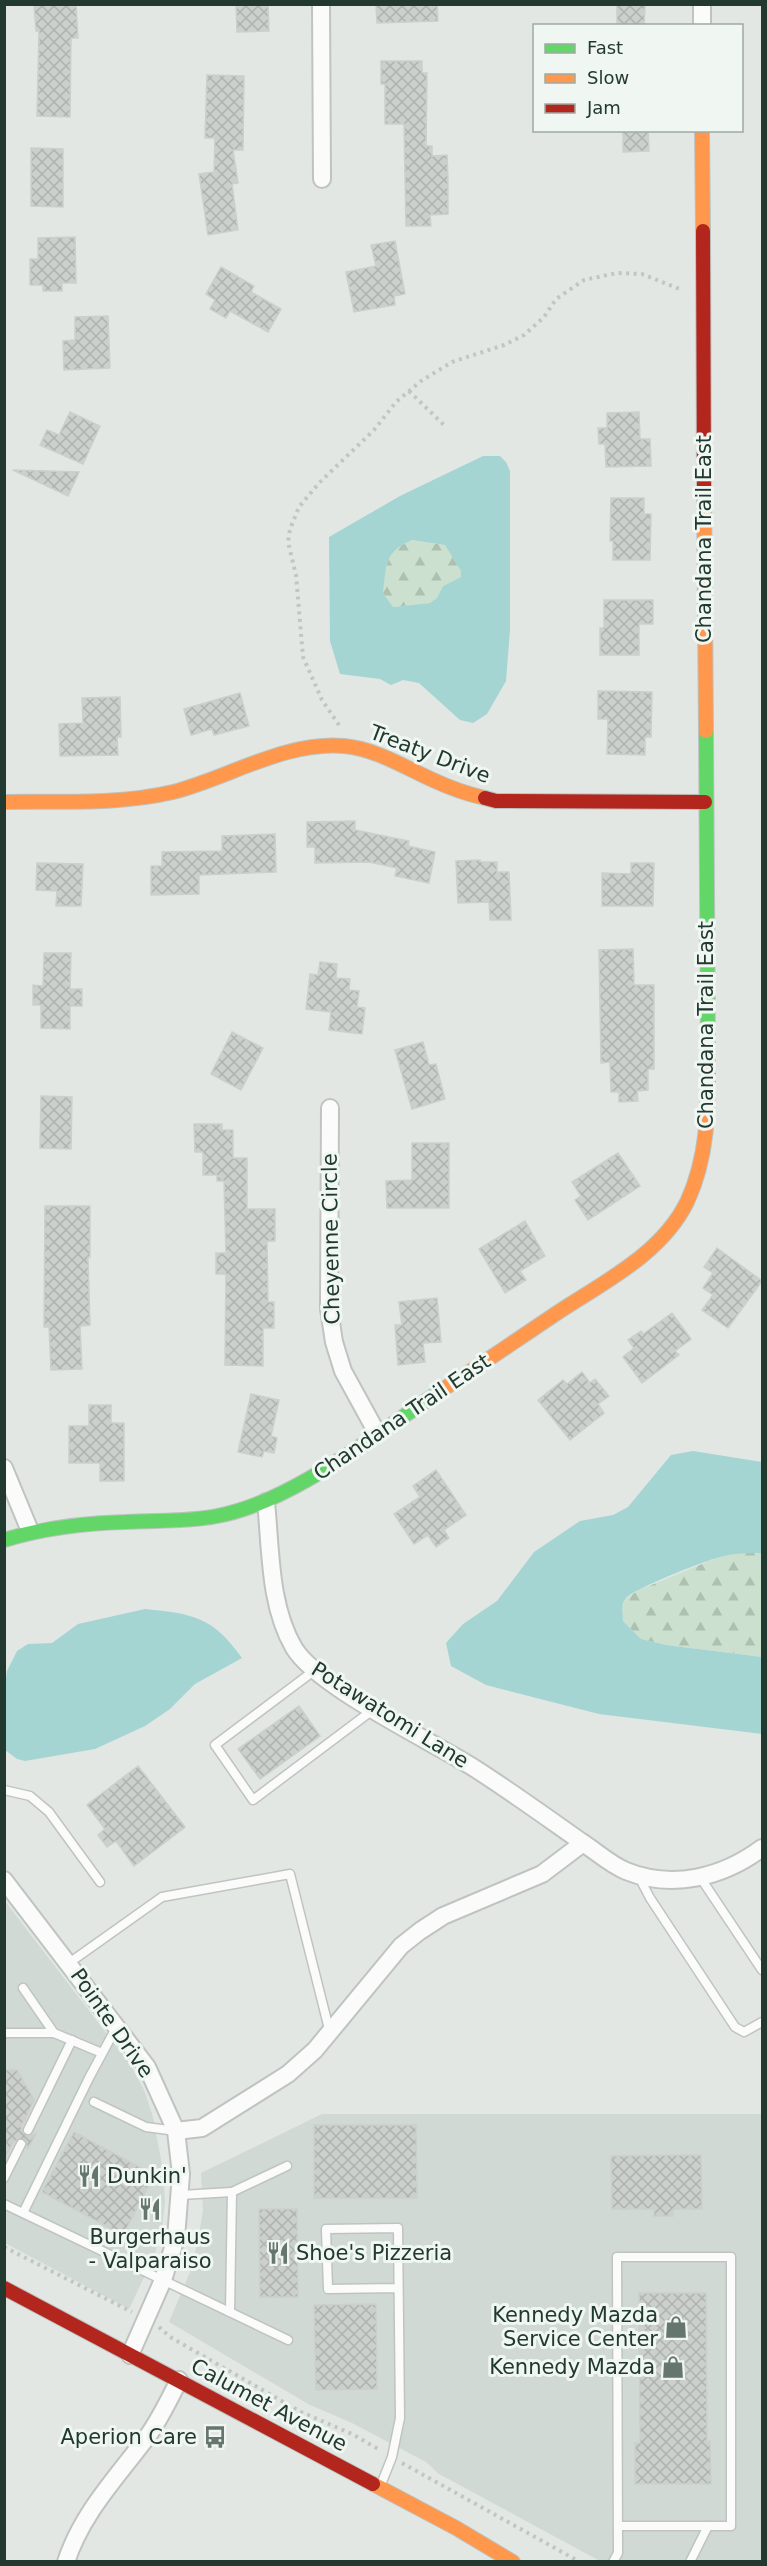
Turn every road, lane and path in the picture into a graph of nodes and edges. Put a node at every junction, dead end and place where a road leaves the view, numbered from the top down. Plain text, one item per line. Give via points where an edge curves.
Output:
1 (321, 4) edge
2 (702, 4) edge
3 (702, 24) edge
4 (702, 132) edge
5 (322, 180) dead end
6 (682, 291) dead end
7 (409, 391) junction
8 (444, 425) dead end
9 (339, 725) dead end
10 (4, 802) edge
11 (705, 802) junction
12 (330, 1108) dead end
13 (376, 1433) junction
14 (4, 1468) edge
15 (266, 1502) junction
16 (30, 1531) junction
17 (4, 1540) edge
18 (315, 1670) junction
19 (374, 1709) junction
20 (4, 1790) edge
21 (583, 1843) junction
22 (762, 1848) edge
23 (638, 1874) junction
24 (700, 1877) junction
25 (4, 1880) edge
26 (100, 1882) dead end
27 (69, 1963) junction
28 (762, 1970) edge
29 (23, 1988) dead end
30 (762, 2022) edge
31 (117, 2026) junction
32 (4, 2033) edge
33 (54, 2033) junction
34 (330, 2034) junction
35 (72, 2040) junction
36 (102, 2053) junction
37 (94, 2102) dead end
38 (28, 2130) dead end
39 (176, 2131) junction
40 (21, 2144) dead end
41 (288, 2166) dead end
42 (4, 2178) edge
43 (231, 2192) junction
44 (181, 2195) junction
45 (4, 2204) edge
46 (23, 2213) junction
47 (4, 2247) edge
48 (163, 2280) junction
49 (398, 2288) junction
50 (4, 2289) edge
51 (230, 2312) junction
52 (146, 2319) junction
53 (288, 2340) dead end
54 (130, 2355) junction
55 (179, 2380) junction
56 (392, 2457) junction
57 (380, 2488) junction
58 (618, 2526) junction
59 (708, 2526) junction
60 (66, 2562) edge
61 (513, 2562) edge
62 (580, 2562) edge
63 (613, 2562) edge
64 (690, 2562) edge

1 - 5 street
2 - 3 street
4 - 11 street, Chandana Trail East
6 - 7 path via 642,274 617,273 584,280 556,299 524,335 452,362
7 - 8 path
7 - 9 path via 319,483 299,507 290,529 288,542 296,575 303,657 322,700
10 - 11 street, Treaty Drive via 126,799 170,792 292,752 341,746 367,750 467,794 496,801
11 - 13 street, Chandana Trail East via 708,1119 695,1184 683,1208 670,1228 638,1259
12 - 13 street, Cheyenne Circle via 329,1309 343,1371
13 - 15 street, Chandana Trail East via 308,1480
14 - 16 street
15 - 16 street, Chandana Trail East via 192,1520 101,1522
15 - 18 street, Potawatomi Lane via 275,1594 283,1624 295,1650
16 - 17 street, Chandana Trail East
18 - 19 street, Potawatomi Lane
18 - 19 lane via 215,1745 254,1800
19 - 21 street, Potawatomi Lane via 471,1766
20 - 26 lane via 30,1796 49,1812
21 - 23 street, Potawatomi Lane
21 - 34 street via 542,1874 420,1931 401,1946
22 - 24 street, Potawatomi Lane via 728,1869
23 - 24 street, Potawatomi Lane via 674,1881
23 - 30 lane via 735,2027 744,2032
24 - 28 lane
25 - 27 street, Pointe Drive
27 - 31 street, Pointe Drive
27 - 34 lane via 162,1897 290,1874
29 - 33 lane
31 - 36 lane
31 - 39 street, Pointe Drive via 147,2067
32 - 33 lane
33 - 35 lane
34 - 39 street via 288,2074 240,2105 201,2128
35 - 36 lane
35 - 38 lane
36 - 46 lane
37 - 39 lane via 146,2127
39 - 44 street, Pointe Drive
40 - 42 lane
41 - 43 lane
43 - 44 lane
43 - 51 lane
44 - 48 street, Pointe Drive via 176,2238
45 - 46 lane
46 - 48 lane
47 - 52 path
48 - 51 lane
48 - 52 street, Pointe Drive
49 - 49 lane via 398,2228 326,2229 328,2289
49 - 56 lane via 400,2418
50 - 54 street, Calumet Avenue
51 - 53 lane
52 - 54 street, Pointe Drive
52 - 56 path via 170,2337 301,2412
54 - 55 street, Calumet Avenue
55 - 57 street, Calumet Avenue
55 - 60 street via 148,2436 95,2503
56 - 57 lane
56 - 62 path
57 - 61 street, Calumet Avenue
58 - 59 lane
58 - 59 lane via 617,2257 731,2257 731,2526
58 - 63 lane via 618,2553
59 - 64 lane

